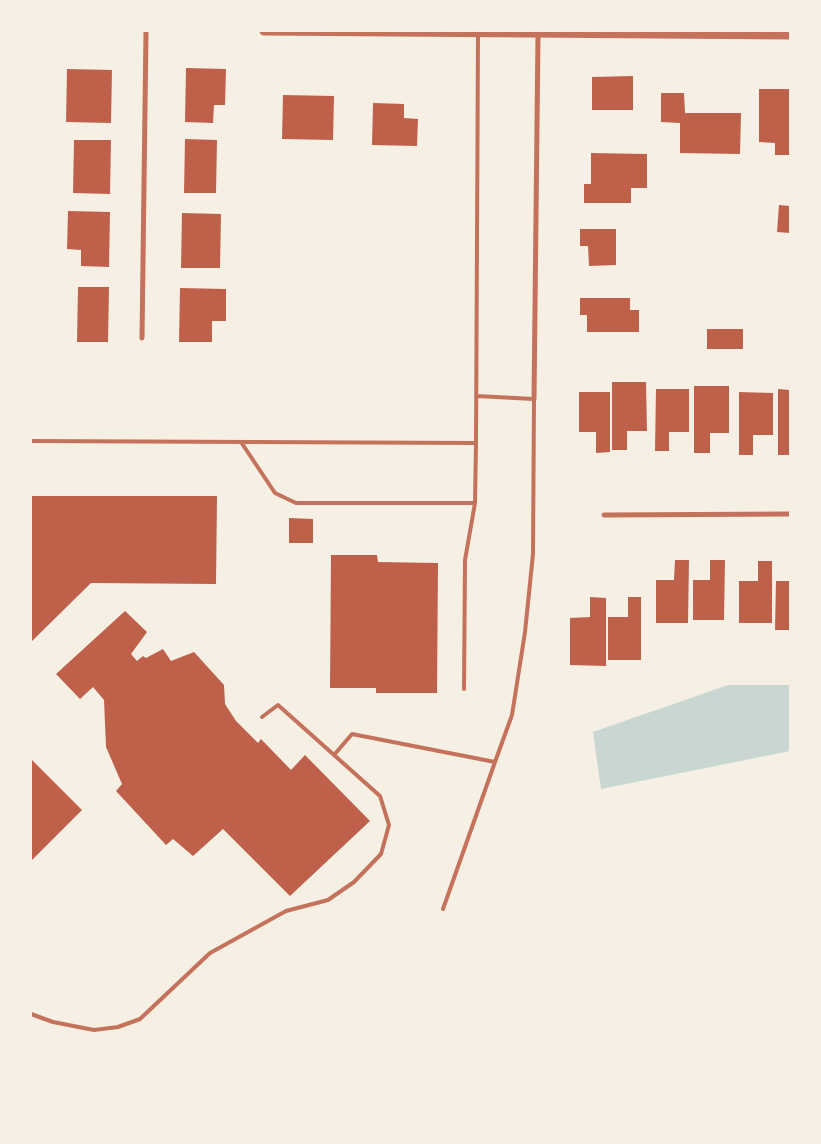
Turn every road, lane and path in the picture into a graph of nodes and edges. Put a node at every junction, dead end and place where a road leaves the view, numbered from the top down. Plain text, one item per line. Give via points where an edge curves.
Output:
1 (146, 31) edge
2 (264, 31) edge
3 (478, 34) junction
4 (538, 34) junction
5 (790, 35) edge
6 (142, 338) dead end
7 (476, 396) junction
8 (534, 399) junction
9 (31, 441) edge
10 (241, 442) junction
11 (476, 443) junction
12 (475, 503) junction
13 (790, 514) edge
14 (604, 515) dead end
15 (464, 689) dead end
16 (262, 717) dead end
17 (334, 755) junction
18 (495, 762) junction
19 (443, 909) dead end
20 (31, 1014) edge

1 - 6 street
2 - 3 street
3 - 4 street
3 - 7 lane
4 - 5 street
4 - 8 street
7 - 8 lane
7 - 11 lane
8 - 18 lane via 533,554 525,632 512,715
9 - 10 lane
10 - 11 lane
10 - 12 lane via 275,493 296,504
11 - 12 lane
12 - 15 lane via 465,560
13 - 14 street
16 - 17 lane via 278,705
17 - 18 lane via 352,734
17 - 20 lane via 380,796 389,825 381,854 354,882 328,900 286,911 210,953 140,1019 118,1027 94,1030
18 - 19 lane

